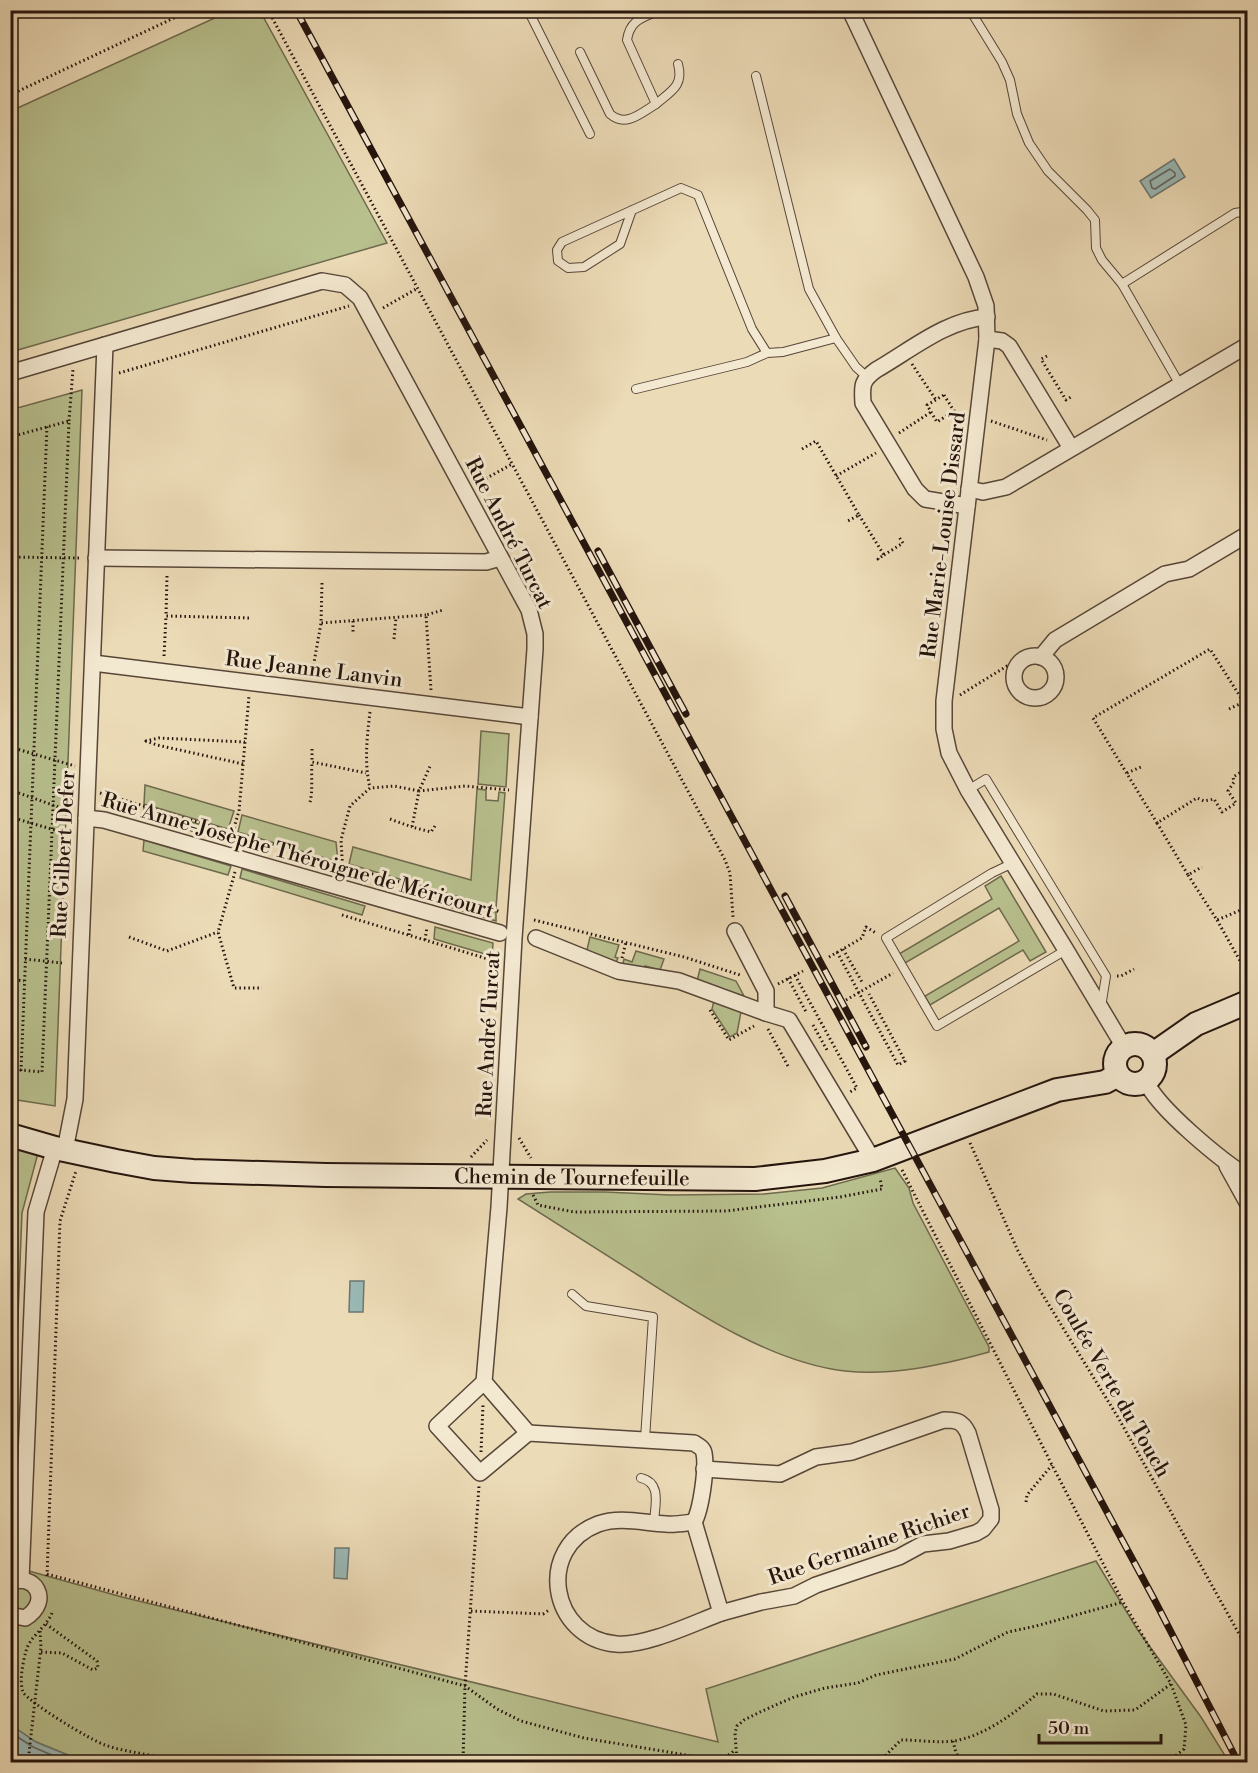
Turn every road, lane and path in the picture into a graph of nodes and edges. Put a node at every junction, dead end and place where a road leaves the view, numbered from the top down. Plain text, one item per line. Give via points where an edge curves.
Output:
1 (191, 10) edge
2 (268, 10) edge
3 (528, 10) edge
4 (660, 10) edge
5 (850, 10) edge
6 (969, 10) edge
7 (580, 52) dead end
8 (678, 64) dead end
9 (756, 76) dead end
10 (10, 96) edge
11 (656, 104) junction
12 (590, 134) dead end
13 (632, 210) junction
14 (1248, 212) edge
15 (1122, 284) junction
16 (418, 288) junction
17 (349, 306) dead end
18 (369, 316) junction
19 (987, 317) junction
20 (836, 338) junction
21 (987, 339) junction
22 (105, 345) junction
23 (1248, 345) edge
24 (767, 353) junction
25 (905, 353) junction
26 (1047, 356) dead end
27 (74, 367) dead end
28 (10, 373) edge
29 (117, 373) dead end
30 (867, 377) junction
31 (1180, 385) junction
32 (636, 389) dead end
33 (1071, 397) dead end
34 (936, 400) junction
35 (954, 411) junction
36 (979, 418) junction
37 (69, 421) junction
38 (47, 426) junction
39 (10, 437) edge
40 (1068, 443) junction
41 (802, 449) dead end
42 (512, 464) junction
43 (478, 483) dead end
44 (969, 489) junction
45 (966, 506) junction
46 (859, 515) junction
47 (846, 522) dead end
48 (1248, 534) edge
49 (899, 537) dead end
50 (884, 555) junction
51 (10, 557) edge
52 (64, 557) junction
53 (42, 558) junction
54 (96, 558) junction
55 (500, 558) junction
56 (880, 561) dead end
57 (167, 576) dead end
58 (322, 583) dead end
59 (443, 610) dead end
60 (426, 615) junction
61 (166, 616) junction
62 (396, 617) junction
63 (250, 618) dead end
64 (353, 621) junction
65 (321, 623) junction
66 (353, 634) dead end
67 (394, 639) dead end
68 (1041, 657) junction
69 (93, 663) junction
70 (1018, 665) junction
71 (164, 671) junction
72 (311, 679) dead end
73 (249, 694) dead end
74 (431, 695) dead end
75 (944, 701) junction
76 (1244, 702) junction
77 (370, 709) dead end
78 (1228, 709) dead end
79 (1248, 709) edge
80 (530, 717) junction
81 (245, 742) junction
82 (10, 747) edge
83 (312, 749) dead end
84 (33, 754) junction
85 (55, 760) junction
86 (312, 762) junction
87 (243, 764) junction
88 (431, 764) dead end
89 (1141, 767) dead end
90 (1248, 768) edge
91 (88, 769) junction
92 (366, 773) junction
93 (1127, 773) junction
94 (370, 788) junction
95 (10, 790) edge
96 (508, 790) dead end
97 (968, 790) junction
98 (419, 791) junction
99 (100, 793) dead end
100 (31, 797) junction
101 (310, 802) dead end
102 (54, 804) junction
103 (10, 817) edge
104 (86, 818) junction
105 (390, 819) dead end
106 (30, 823) junction
107 (1157, 823) junction
108 (435, 826) dead end
109 (412, 827) junction
110 (52, 829) junction
111 (232, 832) junction
112 (85, 839) junction
113 (232, 857) junction
114 (1013, 863) junction
115 (342, 865) junction
116 (1202, 867) dead end
117 (1188, 874) junction
118 (338, 888) junction
119 (1248, 907) edge
120 (501, 912) dead end
121 (342, 915) dead end
122 (1216, 920) junction
123 (735, 931) joint
124 (218, 932) junction
125 (500, 933) dead end
126 (129, 937) dead end
127 (536, 938) dead end
128 (886, 938) junction
129 (843, 948) junction
130 (1066, 950) junction
131 (837, 952) junction
132 (829, 957) dead end
133 (25, 959) junction
134 (46, 961) junction
135 (498, 962) dead end
136 (62, 963) dead end
137 (1134, 969) dead end
138 (803, 971) dead end
139 (893, 974) dead end
140 (795, 975) junction
141 (1248, 975) edge
142 (1121, 976) dead end
143 (10, 979) edge
144 (24, 981) junction
145 (862, 982) dead end
146 (262, 988) dead end
147 (706, 990) junction
148 (859, 992) junction
149 (869, 994) dead end
150 (846, 1000) dead end
151 (1248, 1002) edge
152 (1100, 1008) junction
153 (806, 1012) dead end
154 (766, 1013) junction
155 (813, 1025) dead end
156 (1124, 1047) junction
157 (829, 1053) dead end
158 (1153, 1054) junction
159 (10, 1069) edge
160 (21, 1071) junction
161 (1118, 1075) junction
162 (1146, 1081) junction
163 (845, 1082) dead end
164 (963, 1125) junction
165 (10, 1135) edge
166 (66, 1154) junction
167 (883, 1156) junction
168 (1226, 1164) junction
169 (501, 1177) junction
170 (1248, 1178) edge
171 (882, 1190) dead end
172 (531, 1191) dead end
173 (1248, 1203) edge
174 (572, 1294) dead end
175 (484, 1382) junction
176 (528, 1433) junction
177 (645, 1439) junction
178 (1052, 1466) junction
179 (704, 1468) junction
180 (480, 1473) junction
181 (641, 1478) dead end
182 (1026, 1502) dead end
183 (654, 1522) junction
184 (694, 1522) junction
185 (47, 1574) junction
186 (16, 1582) edge
187 (50, 1584) dead end
188 (1123, 1602) junction
189 (562, 1603) junction
190 (54, 1607) dead end
191 (471, 1611) junction
192 (721, 1613) junction
193 (10, 1615) edge
194 (46, 1624) junction
195 (42, 1640) dead end
196 (1248, 1650) edge
197 (41, 1652) junction
198 (1171, 1684) junction
199 (465, 1686) junction
200 (953, 1741) junction
201 (735, 1750) junction
202 (718, 1761) edge
203 (28, 1762) edge
204 (172, 1762) edge
205 (463, 1762) edge
206 (737, 1762) edge
207 (879, 1762) edge
208 (962, 1762) edge
209 (1154, 1762) edge

1 - 10 path
2 - 16 path
3 - 12 lane
4 - 11 lane via 636,21 628,29 627,40
5 - 19 street, Rue Marie-Louise Dissard via 984,294
6 - 15 lane via 1002,62 1029,143 1048,171 1095,220 1096,248
7 - 11 lane via 610,114 617,120 627,121
8 - 11 lane via 681,75 677,86
9 - 20 lane via 808,288
13 - 13 lane via 620,244 584,267 568,268 558,261 557,250 562,242
13 - 24 lane via 681,188 698,195 752,329
14 - 15 lane via 1235,213
15 - 31 lane
16 - 18 path
16 - 42 path
17 - 29 path
18 - 22 street, Rue André Turcat via 360,298 345,285 322,281
18 - 55 street, Rue André Turcat
19 - 21 street, Rue Marie-Louise Dissard
19 - 25 street via 952,325
20 - 24 lane
20 - 30 lane
21 - 36 street, Rue Marie-Louise Dissard
21 - 40 street via 1009,346
22 - 28 street, Rue André Turcat
22 - 54 street, Rue Gilbert Defer
23 - 31 street
24 - 32 lane via 747,362
25 - 30 street
25 - 34 path
26 - 33 path via 1041,359 1045,366 1066,400
27 - 37 path
30 - 45 street via 862,386 863,403 915,489 925,498
31 - 40 street
34 - 35 path via 944,395
34 - 35 path via 927,405 937,422
35 - 36 path
36 - 40 path via 1053,442
36 - 44 street, Rue Marie-Louise Dissard
37 - 38 path
37 - 52 path
38 - 39 path
38 - 53 path
40 - 44 street via 1006,487 983,492
41 - 46 path via 816,441
42 - 43 path
42 - 123 path via 728,867
44 - 45 street, Rue Marie-Louise Dissard
45 - 75 street, Rue Marie-Louise Dissard
46 - 47 path
46 - 50 path
48 - 68 street via 1189,569 1165,574 1055,640
49 - 50 path via 903,543
50 - 56 path
51 - 53 path
52 - 53 path
52 - 54 path
52 - 85 path
53 - 84 path
54 - 55 street via 486,562
54 - 69 street, Rue Gilbert Defer
55 - 80 street, Rue André Turcat via 533,621
57 - 61 path
58 - 65 path
59 - 60 path
60 - 62 path
60 - 74 path
61 - 63 path
61 - 71 path
62 - 64 path
62 - 67 path
64 - 65 path
64 - 66 path
65 - 72 path
68 - 70 street via 1032,656
68 - 70 street via 1051,663 1056,677 1055,685 1042,696 1025,695 1016,686 1014,675
69 - 71 street, Rue Jeanne Lanvin
69 - 91 street, Rue Gilbert Defer
70 - 75 path via 1007,666
71 - 80 street, Rue Jeanne Lanvin
73 - 81 path
75 - 97 street, Rue Marie-Louise Dissard via 949,753
76 - 78 path
76 - 79 path
76 - 93 path via 1210,649 1093,718
77 - 92 path
80 - 169 street, Rue André Turcat
81 - 87 path
81 - 87 path via 159,738 146,741
82 - 84 path
83 - 86 path
84 - 85 path
84 - 100 path
85 - 91 path
85 - 102 path
86 - 92 path
86 - 101 path
87 - 111 path
88 - 98 path
89 - 93 path
90 - 107 path via 1233,777 1228,791 1236,803 1222,812 1214,799 1197,798
91 - 104 street, Rue Gilbert Defer
92 - 94 path
93 - 107 path
94 - 98 path via 394,786
94 - 115 path via 350,806 341,840
95 - 100 path
96 - 98 path via 465,786
97 - 114 street, Rue Marie-Louise Dissard
97 - 152 lane via 986,779 1100,966 1106,976
98 - 109 path
99 - 111 path
100 - 102 path
100 - 106 path
102 - 104 path
102 - 110 path
103 - 106 path
104 - 112 street, Rue Gilbert Defer
104 - 113 street, Rue Anne-Josèphe Théroigne de Méricourt
105 - 109 path
106 - 110 path
106 - 133 path
107 - 117 path
108 - 109 path via 431,832
110 - 112 path
110 - 134 path
111 - 113 path
111 - 115 path
112 - 166 street, Rue Gilbert Defer via 75,1099
113 - 118 street, Rue Anne-Josèphe Théroigne de Méricourt
113 - 124 path
114 - 128 lane
114 - 130 street, Rue Marie-Louise Dissard
115 - 118 path
115 - 120 path
116 - 117 path
117 - 122 path
118 - 125 street, Rue Anne-Josèphe Théroigne de Méricourt
119 - 122 path
121 - 135 path
122 - 141 path
123 - 154 street via 766,991
124 - 126 path via 167,951
124 - 146 path via 234,988
127 - 147 street via 618,971 679,981
128 - 129 path via 866,927 862,938
128 - 130 lane via 936,1026
129 - 131 path
129 - 145 path
130 - 152 street, Rue Marie-Louise Dissard
131 - 132 path
131 - 148 path
133 - 134 path
133 - 144 path
134 - 136 path
134 - 160 path via 42,1072
137 - 142 path
138 - 140 path
139 - 148 path
140 - 153 path via 787,979
140 - 163 path via 857,1088 850,1092
143 - 144 path
144 - 160 path
147 - 154 street
147 - 154 path via 709,1009 729,1040 753,1028
148 - 149 path via 898,1065 905,1061
148 - 150 path
151 - 158 street via 1196,1024
152 - 156 street, Rue Marie-Louise Dissard
154 - 167 street via 789,1020
155 - 157 path
156 - 158 street via 1140,1044
156 - 161 street via 1115,1060
158 - 162 street via 1154,1069
159 - 160 path
161 - 162 street via 1131,1084
161 - 164 street, Chemin de Tournefeuille via 1105,1082 1057,1090
162 - 168 street via 1163,1106
164 - 167 street, Chemin de Tournefeuille
164 - 196 path, Coulée Verte du Touch via 1027,1268 1119,1419
165 - 166 street, Chemin de Tournefeuille
166 - 169 street, Chemin de Tournefeuille via 193,1171
166 - 185 path
166 - 186 street, Rue Gilbert Defer via 36,1212
167 - 169 street, Chemin de Tournefeuille via 825,1171 755,1179
167 - 178 path
168 - 170 street
168 - 173 street
169 - 175 street, Rue André Turcat
171 - 172 path via 726,1212 574,1212 538,1205
174 - 177 lane via 586,1306 653,1317
175 - 176 street
175 - 180 path
175 - 180 street via 437,1426
176 - 177 street
176 - 180 street
177 - 179 street via 694,1443 704,1452
178 - 182 path via 1027,1495
178 - 188 path
179 - 184 street
179 - 192 street, Rue Germaine Richier via 780,1474 816,1457 852,1452 944,1420 957,1420 968,1433 991,1510 991,1518 976,1533 923,1544 899,1557 794,1596
180 - 191 path
181 - 183 lane via 654,1484
183 - 184 street
183 - 189 street via 614,1520 585,1530 565,1552 557,1574
184 - 192 street
185 - 187 path
185 - 199 path
186 - 193 street via 30,1582 38,1591 40,1602 35,1612 25,1618
188 - 198 path
188 - 201 path via 1008,1632 955,1659 794,1697 737,1726
189 - 191 path via 543,1614
189 - 192 street via 578,1629 592,1638 620,1645 651,1639
190 - 194 path
191 - 199 path
194 - 197 path via 97,1661 98,1668 93,1670 62,1653
194 - 204 path via 28,1644 26,1652 22,1681 28,1698 103,1745
195 - 197 path, bridge
197 - 203 path, bridge
198 - 200 path via 1135,1710 1104,1712 1053,1694 1038,1694 990,1728
198 - 209 path via 1186,1725 1184,1749 1174,1757
199 - 202 path via 521,1721 584,1738
199 - 205 path
200 - 207 path via 901,1740
200 - 208 path
201 - 202 path
201 - 206 path

